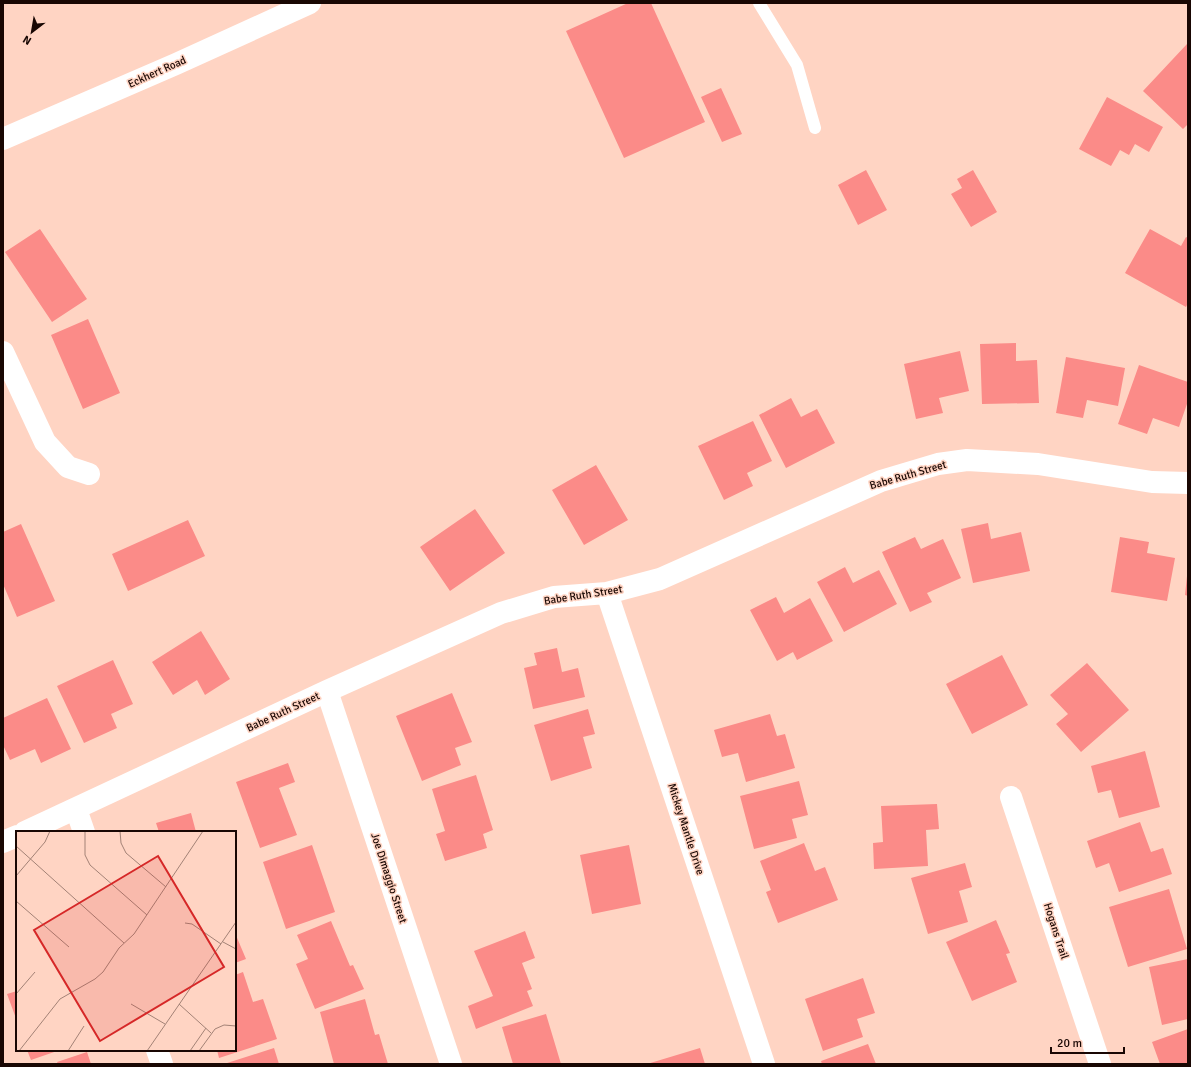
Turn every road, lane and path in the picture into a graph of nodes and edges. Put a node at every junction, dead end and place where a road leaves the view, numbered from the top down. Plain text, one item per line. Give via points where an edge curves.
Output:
1 (310, 3) edge
2 (759, 3) edge
3 (815, 128) dead end
4 (3, 139) edge
5 (3, 352) edge
6 (89, 474) dead end
7 (1188, 483) edge
8 (607, 593) junction
9 (327, 691) junction
10 (1011, 797) dead end
11 (76, 809) junction
12 (27, 831) edge
13 (84, 831) edge
14 (16, 836) edge
15 (3, 842) edge
16 (157, 1051) edge
17 (162, 1064) edge
18 (451, 1064) edge
19 (764, 1064) edge
20 (1100, 1064) edge

1 - 4 street, Eckhert Road
2 - 3 lane via 798,65
5 - 6 street via 45,442 68,467
7 - 8 street, Babe Ruth Street via 1152,482 1038,464 967,460 938,464 881,480 660,579
8 - 9 street, Babe Ruth Street via 554,597 501,613
8 - 19 street, Mickey Mantle Drive
9 - 11 street, Babe Ruth Street
9 - 18 street, Joe Dimaggio Street
10 - 20 street, Hogans Trail
11 - 12 street, Babe Ruth Street
11 - 13 street
14 - 15 street
16 - 17 street

